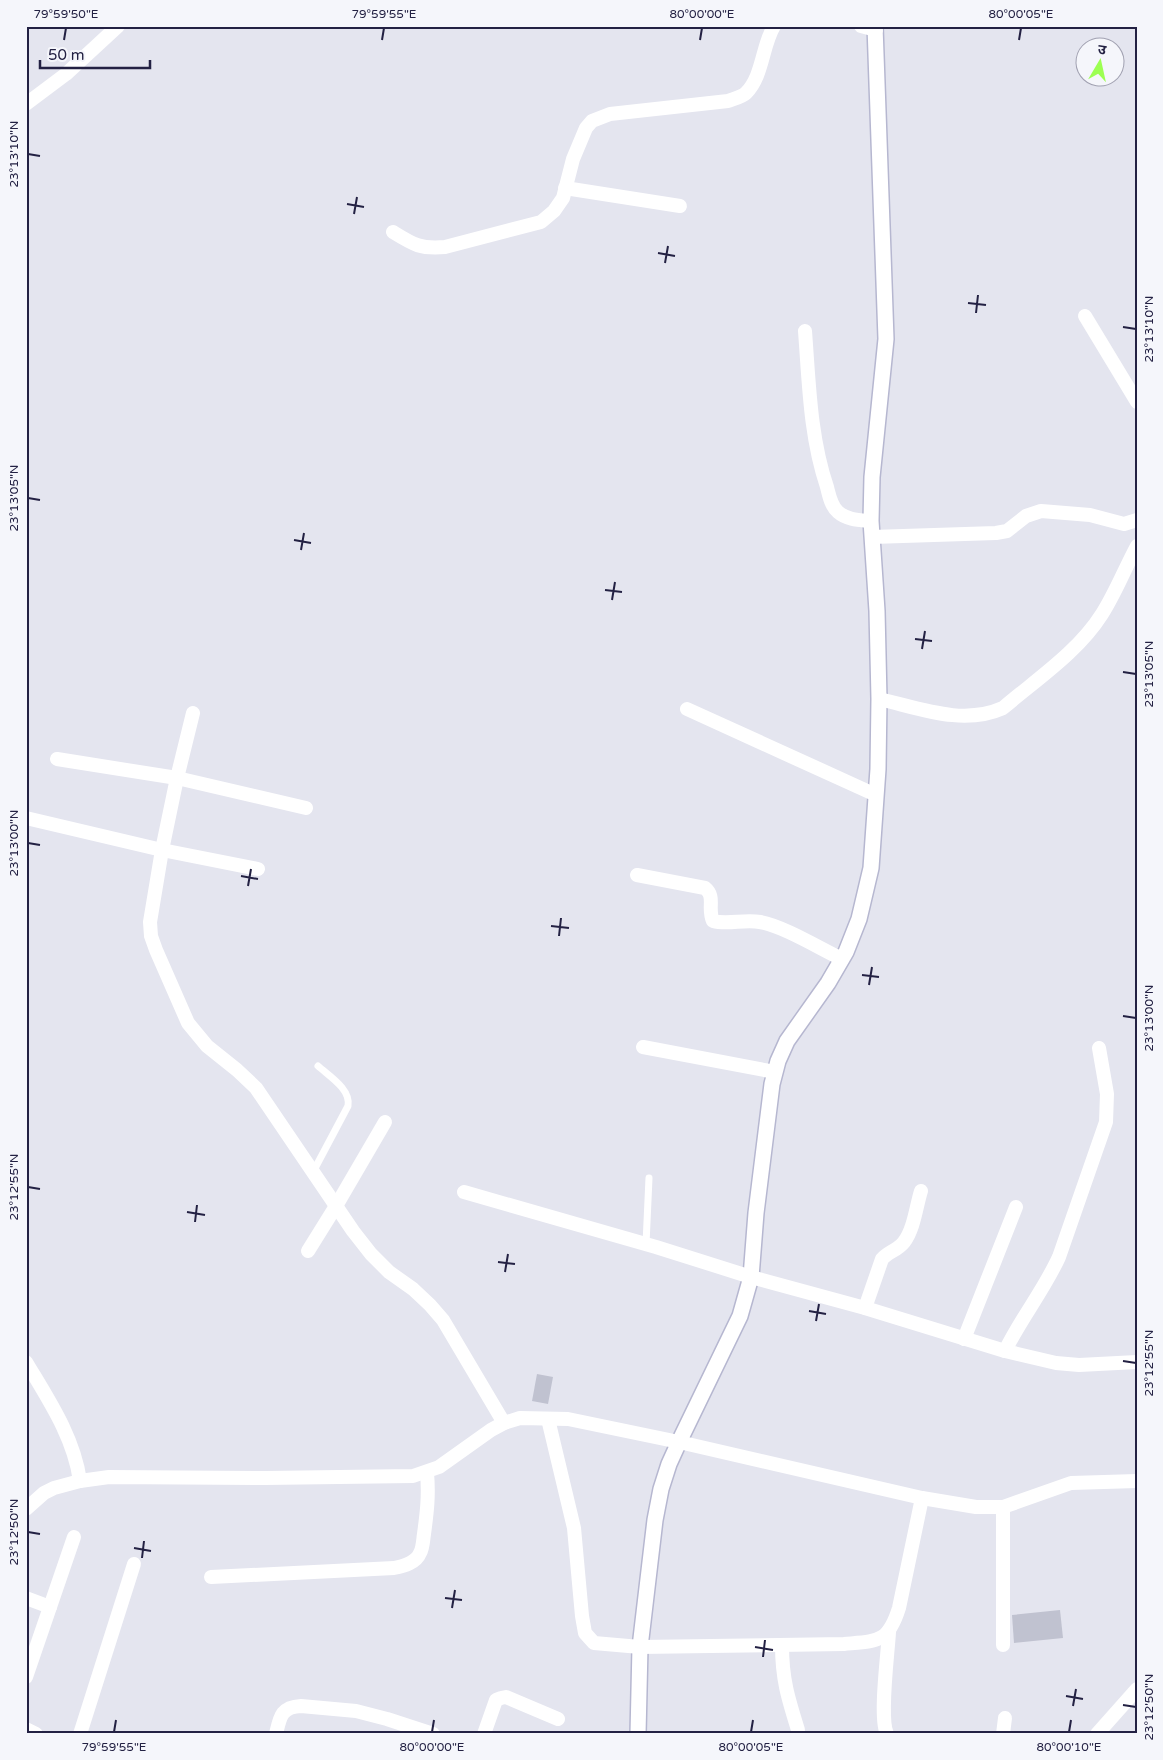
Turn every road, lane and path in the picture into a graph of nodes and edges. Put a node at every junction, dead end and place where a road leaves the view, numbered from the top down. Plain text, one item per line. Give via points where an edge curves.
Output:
1 (118, 26) edge
2 (774, 26) edge
3 (870, 27) edge
4 (26, 104) edge
5 (565, 188) junction
6 (680, 206) dead end
7 (393, 232) dead end
8 (1085, 316) dead end
9 (805, 331) dead end
10 (1137, 402) edge
11 (1137, 520) edge
12 (871, 521) junction
13 (872, 537) junction
14 (1137, 546) edge
15 (879, 699) junction
16 (687, 709) dead end
17 (193, 714) dead end
18 (58, 759) dead end
19 (177, 778) junction
20 (876, 795) junction
21 (306, 808) dead end
22 (26, 818) edge
23 (162, 850) junction
24 (258, 869) dead end
25 (637, 874) dead end
26 (842, 959) junction
27 (643, 1047) dead end
28 (1099, 1048) dead end
29 (318, 1066) dead end
30 (775, 1072) junction
31 (385, 1122) dead end
32 (313, 1172) junction
33 (650, 1178) dead end
34 (921, 1191) dead end
35 (464, 1192) dead end
36 (336, 1206) junction
37 (1016, 1207) dead end
38 (646, 1244) junction
39 (308, 1251) dead end
40 (751, 1277) junction
41 (865, 1308) junction
42 (964, 1339) junction
43 (1005, 1351) junction
44 (26, 1362) edge
45 (1137, 1362) edge
46 (548, 1419) junction
47 (504, 1423) junction
48 (679, 1442) junction
49 (427, 1473) junction
50 (80, 1480) junction
51 (1137, 1481) edge
52 (922, 1498) junction
53 (1003, 1507) junction
54 (26, 1509) edge
55 (74, 1537) dead end
56 (134, 1564) dead end
57 (210, 1577) dead end
58 (26, 1598) edge
59 (50, 1607) junction
60 (889, 1632) junction
61 (782, 1645) junction
62 (1003, 1645) dead end
63 (640, 1647) junction
64 (26, 1677) edge
65 (1137, 1689) edge
66 (1005, 1718) dead end
67 (558, 1719) dead end
68 (26, 1729) edge
69 (798, 1730) dead end
70 (36, 1734) edge
71 (80, 1734) edge
72 (276, 1734) edge
73 (433, 1734) edge
74 (484, 1734) edge
75 (638, 1734) edge
76 (887, 1734) edge
77 (1004, 1734) edge
78 (1097, 1734) edge

1 - 4 street via 66,74
2 - 5 street via 755,79 745,94 728,101 610,114 592,121 573,159
3 - 12 street via 886,339 872,476
5 - 6 street
5 - 7 street via 563,198 554,211 541,222 445,247 429,249 414,246
8 - 10 street
9 - 12 street via 811,413 831,502 837,511 849,518
11 - 13 street via 1124,524 1090,515 1041,511 1026,516 1007,531 996,533
12 - 13 street
13 - 15 street
14 - 15 street via 1102,614 1085,637 1003,708 990,714 955,716
15 - 20 street
16 - 20 street
17 - 19 street
18 - 19 street
19 - 21 street
19 - 23 street
20 - 26 street via 871,868 859,919
22 - 23 street
23 - 24 street
23 - 32 street via 150,922 151,936 188,1023 207,1046 256,1088
25 - 26 street via 704,888 711,897 713,921 771,924
26 - 30 street via 787,1041
27 - 30 street
28 - 43 street via 1108,1109 1103,1135 1051,1275
29 - 32 lane via 347,1094 349,1100
30 - 40 street
31 - 36 street
32 - 36 street
33 - 38 lane
34 - 41 street via 908,1235 896,1250 882,1259
35 - 38 street
36 - 39 street
36 - 47 street via 371,1254 413,1289 443,1320
37 - 42 street
38 - 40 street
40 - 41 street
40 - 48 street via 740,1316
41 - 42 street
42 - 43 street
43 - 45 street via 1071,1365
44 - 50 street via 67,1435
46 - 47 street via 520,1418
46 - 48 street via 568,1419
46 - 63 street via 574,1528 585,1633 594,1643
47 - 49 street
48 - 52 street
48 - 63 street via 668,1464 655,1520
49 - 50 street via 413,1476 109,1477
49 - 57 street via 429,1501 423,1544 414,1562 394,1568
50 - 54 street via 44,1493
51 - 53 street via 1071,1483
52 - 53 street via 976,1507
52 - 60 street via 899,1608
53 - 62 street
55 - 59 street
56 - 71 street
58 - 59 street
59 - 64 street
60 - 61 street via 866,1642
60 - 76 street via 884,1705
61 - 63 street
61 - 69 street via 784,1683
63 - 75 street
65 - 78 street
66 - 77 street
67 - 74 street via 506,1697 501,1698 496,1700
68 - 70 street
72 - 73 street via 286,1709 301,1706 356,1711

